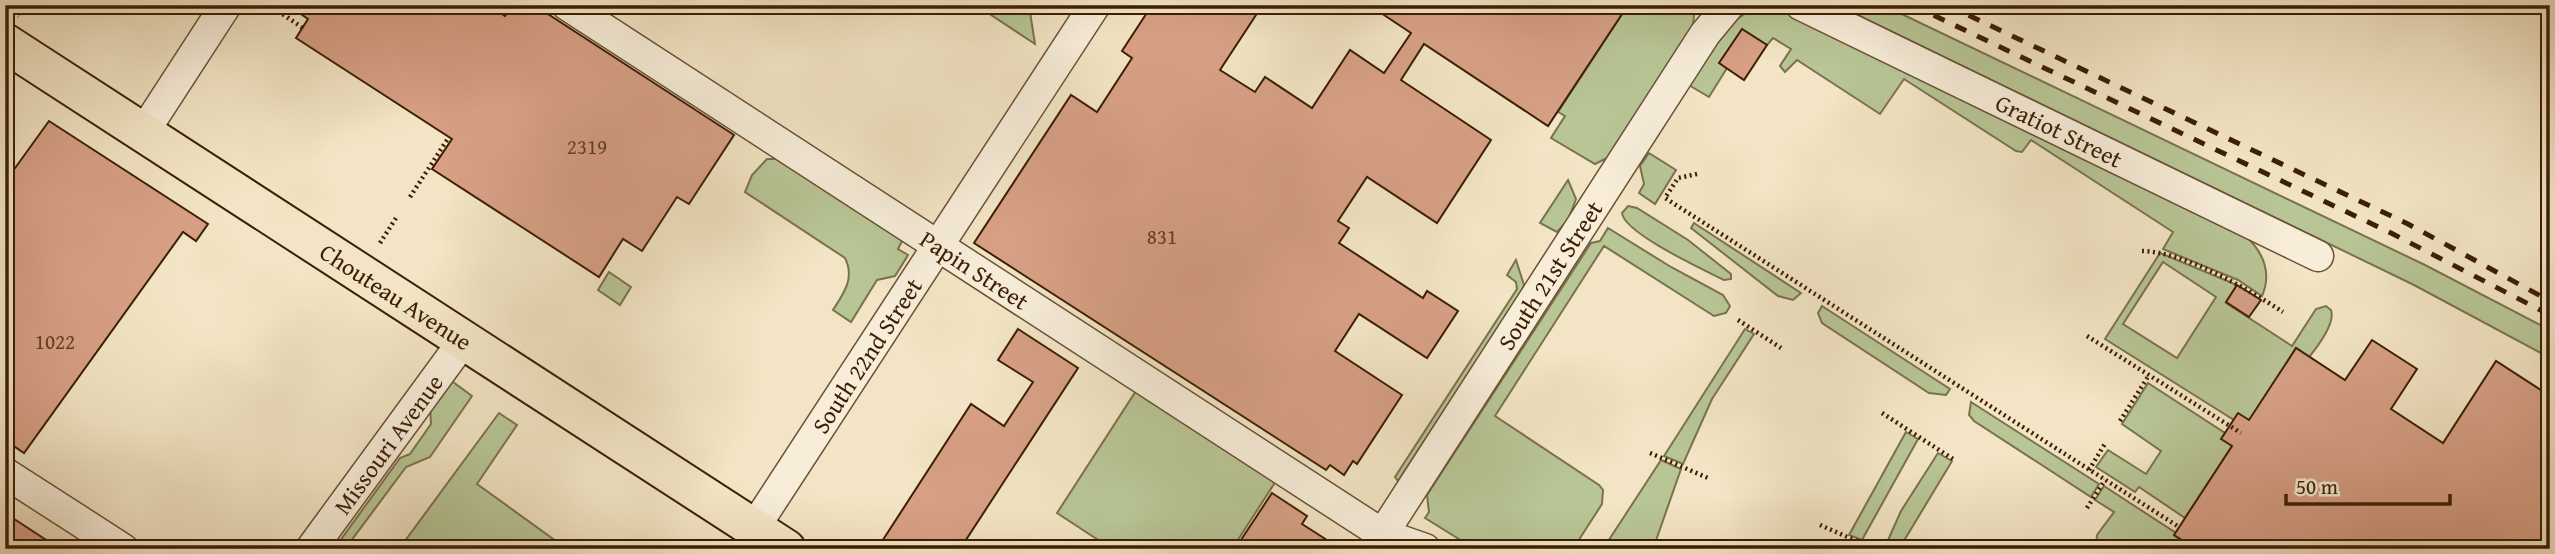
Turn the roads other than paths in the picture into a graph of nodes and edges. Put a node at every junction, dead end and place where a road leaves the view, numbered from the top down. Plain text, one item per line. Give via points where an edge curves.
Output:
1 (226, 5) edge
2 (567, 5) edge
3 (1096, 5) edge
4 (1729, 5) edge
5 (1801, 5) edge
6 (5, 43) edge
7 (143, 133) junction
8 (938, 246) junction
9 (2318, 256) dead end
10 (464, 340) junction
11 (5, 473) edge
12 (754, 528) junction
13 (1378, 541) edge
14 (122, 549) edge
15 (312, 549) edge
16 (786, 549) edge
17 (1425, 549) edge

1 - 7 street
2 - 8 street, Papin Street
3 - 8 street, South 22nd Street
4 - 13 street, South 21st Street via 1705,34
5 - 9 street, Gratiot Street
6 - 7 main road, Chouteau Avenue
7 - 10 main road, Chouteau Avenue
8 - 12 street, South 22nd Street
8 - 13 street, Papin Street
10 - 12 main road, Chouteau Avenue
10 - 15 street, Missouri Avenue
11 - 14 street
12 - 16 main road, Chouteau Avenue
13 - 17 street, Papin Street

